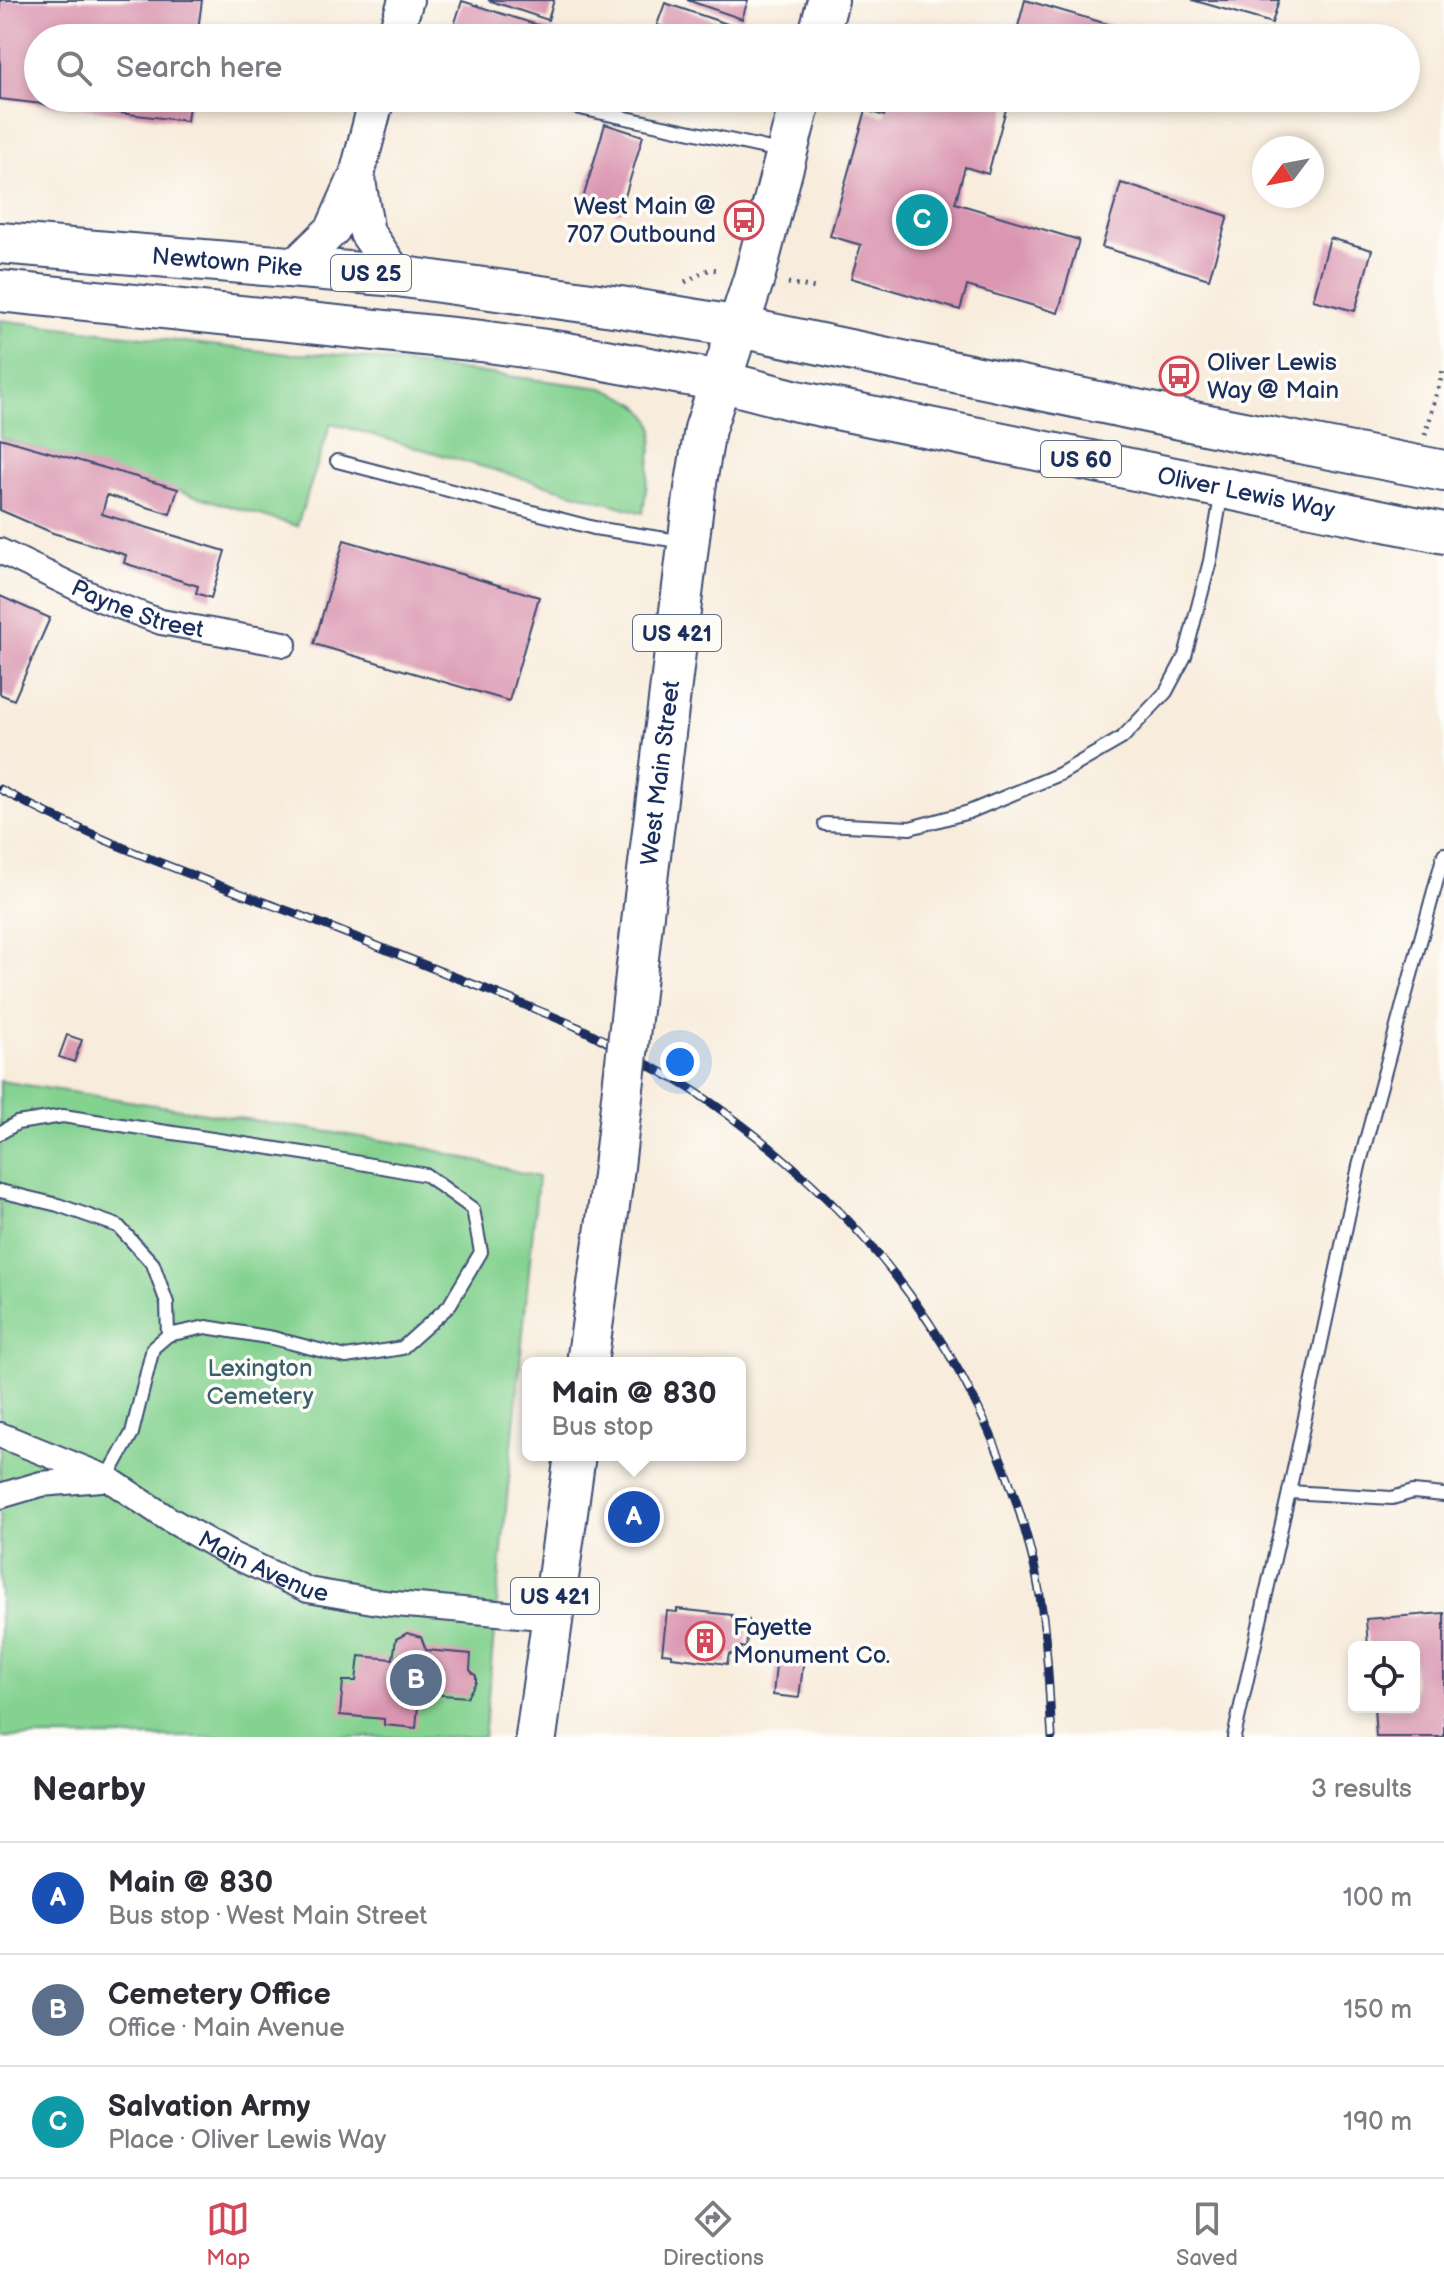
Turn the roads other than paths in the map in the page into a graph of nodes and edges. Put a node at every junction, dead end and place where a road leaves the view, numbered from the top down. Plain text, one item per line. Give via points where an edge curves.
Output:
1 (406, 0) edge
2 (828, 0) edge
3 (398, 24) edge
4 (822, 24) edge
5 (373, 112) edge
6 (599, 112) edge
7 (797, 112) edge
8 (786, 152) junction
9 (357, 175) junction
10 (0, 243) edge
11 (295, 266) junction
12 (397, 276) junction
13 (0, 291) edge
14 (739, 327) junction
15 (720, 381) junction
16 (1434, 455) edge
17 (337, 461) dead end
18 (1223, 488) junction
19 (1444, 533) edge
20 (688, 543) junction
21 (0, 551) edge
22 (284, 644) dead end
23 (825, 824) dead end
24 (1444, 854) edge
25 (0, 1133) edge
26 (0, 1191) edge
27 (168, 1335) junction
28 (588, 1357) edge
29 (0, 1435) edge
30 (574, 1461) edge
31 (107, 1478) junction
32 (1289, 1492) junction
33 (1444, 1495) edge
34 (0, 1496) edge
35 (553, 1618) junction
36 (536, 1737) edge
37 (1234, 1737) edge

1 - 3 main road
2 - 4 main road
5 - 9 main road
6 - 8 lane
7 - 8 main road, West Main Street
8 - 14 main road, West Main Street
9 - 11 main road via 333,229
9 - 12 main road via 367,233
10 - 11 main road, Newtown Pike / US 25
11 - 12 main road, Newtown Pike / US 25
12 - 14 main road, Newtown Pike / US 25
13 - 15 main road, US 25 via 481,341
14 - 15 main road, West Main Street
14 - 16 main road, US 60 via 1228,429
15 - 18 main road, Oliver Lewis Way / US 60
15 - 20 main road, West Main Street / US 421 via 705,429
17 - 20 lane via 594,528
18 - 19 main road, Oliver Lewis Way / US 60
18 - 23 lane via 1185,656 1166,692 1122,738 1060,774 969,812 910,828
20 - 28 main road, West Main Street / US 421, bridge
21 - 22 street, Payne Street via 161,622
24 - 32 lane via 1359,1166
25 - 27 lane via 17,1123 63,1116 301,1152 426,1175 473,1209 481,1252 449,1306 402,1348 346,1357 206,1327
26 - 27 lane via 118,1226 153,1264 167,1303
27 - 31 lane via 153,1348 132,1433
29 - 31 street, Main Avenue
30 - 35 main road, US 421
31 - 34 street via 41,1484
31 - 35 street, Main Avenue via 230,1554 308,1590 384,1603
32 - 33 lane via 1392,1498 1413,1492
32 - 37 lane
35 - 36 main road, US 421

